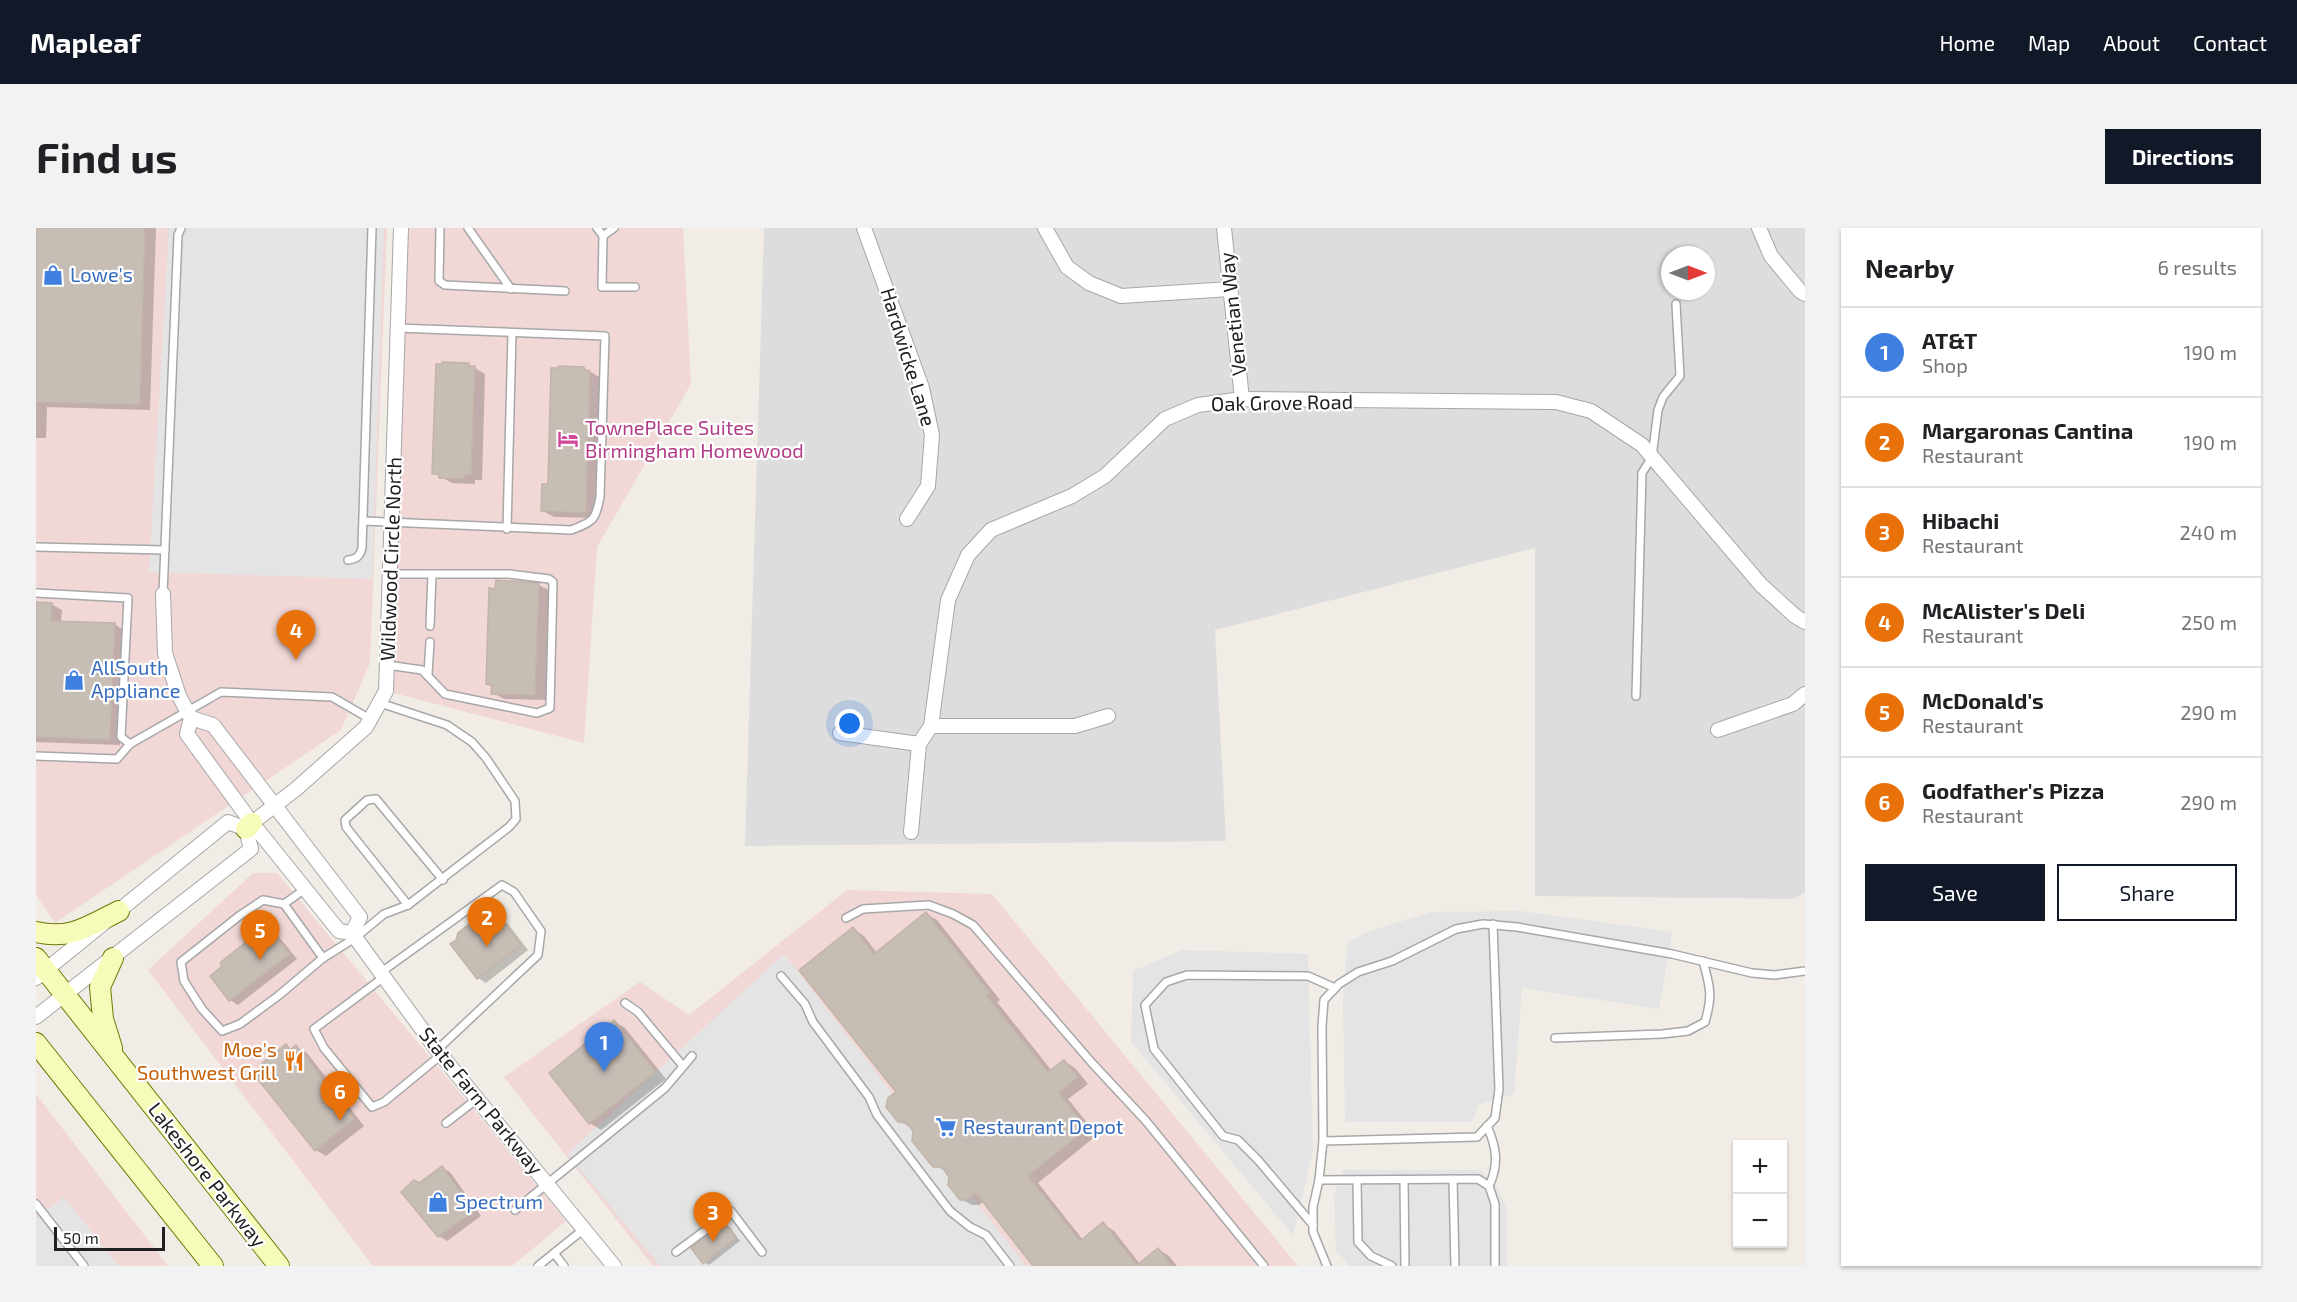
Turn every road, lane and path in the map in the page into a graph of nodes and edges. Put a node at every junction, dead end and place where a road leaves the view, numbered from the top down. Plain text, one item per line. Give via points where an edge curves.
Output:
1 (181, 228) edge
2 (372, 228) edge
3 (401, 228) edge
4 (441, 228) edge
5 (468, 228) edge
6 (597, 228) edge
7 (614, 228) edge
8 (864, 228) edge
9 (1045, 228) edge
10 (1224, 228) edge
11 (1759, 228) edge
12 (603, 236) junction
13 (635, 287) dead end
14 (512, 289) junction
15 (1230, 289) junction
16 (565, 291) dead end
17 (1805, 294) edge
18 (1676, 304) dead end
19 (397, 328) junction
20 (512, 333) junction
21 (1242, 399) junction
22 (1652, 457) junction
23 (907, 519) dead end
24 (364, 521) junction
25 (392, 522) junction
26 (507, 529) junction
27 (36, 547) edge
28 (165, 550) junction
29 (348, 560) dead end
30 (390, 574) junction
31 (432, 574) junction
32 (36, 593) edge
33 (163, 594) joint
34 (1805, 622) edge
35 (430, 626) dead end
36 (430, 642) dead end
37 (387, 665) junction
38 (428, 674) junction
39 (1805, 694) edge
40 (1636, 696) dead end
41 (380, 703) junction
42 (189, 714) junction
43 (1108, 716) dead end
44 (371, 719) junction
45 (931, 726) junction
46 (1718, 730) dead end
47 (840, 733) dead end
48 (130, 744) junction
49 (919, 744) junction
50 (36, 756) edge
51 (274, 806) junction
52 (249, 826) junction
53 (911, 832) dead end
54 (443, 880) junction
55 (305, 889) junction
56 (284, 904) junction
57 (408, 905) junction
58 (119, 911) junction
59 (846, 918) dead end
60 (1493, 924) junction
61 (36, 932) edge
62 (354, 935) junction
63 (113, 958) junction
64 (323, 958) junction
65 (1703, 961) junction
66 (39, 969) edge
67 (1805, 971) edge
68 (382, 975) junction
69 (781, 976) dead end
70 (1335, 988) junction
71 (66, 996) junction
72 (624, 1003) dead end
73 (36, 1017) edge
74 (1555, 1038) dead end
75 (36, 1043) edge
76 (439, 1052) junction
77 (692, 1056) dead end
78 (116, 1059) junction
79 (683, 1066) junction
80 (36, 1069) edge
81 (66, 1081) junction
82 (477, 1099) junction
83 (446, 1123) dead end
84 (1487, 1126) junction
85 (1323, 1141) junction
86 (1319, 1179) junction
87 (1357, 1179) junction
88 (1404, 1179) junction
89 (1453, 1179) junction
90 (548, 1185) junction
91 (1489, 1186) junction
92 (36, 1204) edge
93 (515, 1210) dead end
94 (1313, 1225) junction
95 (584, 1229) junction
96 (676, 1252) dead end
97 (762, 1252) dead end
98 (554, 1253) junction
99 (84, 1266) edge
100 (213, 1266) edge
101 (279, 1266) edge
102 (538, 1266) edge
103 (564, 1266) edge
104 (614, 1266) edge
105 (1010, 1266) edge
106 (1264, 1266) edge
107 (1327, 1266) edge
108 (1392, 1266) edge
109 (1405, 1266) edge
110 (1455, 1266) edge
111 (1495, 1266) edge

1 - 28 lane
2 - 24 lane
3 - 19 street, Wildwood Circle North
4 - 14 lane via 439,281 445,285
5 - 14 lane
6 - 12 lane
7 - 12 lane
8 - 23 street, Hardwicke Lane via 922,388 932,435 928,486
9 - 15 street via 1067,267 1089,283 1121,296
10 - 15 street, Venetian Way
11 - 17 street via 1770,256
12 - 13 lane via 602,287
14 - 16 lane
15 - 21 street, Venetian Way
18 - 22 lane via 1680,376 1658,410
19 - 20 lane
19 - 25 street, Wildwood Circle North
20 - 26 lane
20 - 26 lane via 605,336 597,514 590,523 571,530
21 - 22 street, Oak Grove Road via 1556,402 1591,411 1642,445
21 - 45 street, Oak Grove Road via 1198,405 1165,419 1105,476 1072,496 991,530 968,555 948,600
22 - 34 street, Oak Grove Road via 1761,585
22 - 40 lane via 1641,473
24 - 25 lane
24 - 29 lane via 360,555
25 - 26 lane
25 - 30 street, Wildwood Circle North
27 - 28 lane
28 - 33 lane
30 - 31 lane
30 - 37 street, Wildwood Circle North
31 - 35 lane
31 - 38 lane via 510,574 553,582 550,708 537,713 445,694
32 - 48 lane via 128,598 121,737
33 - 42 street, State Farm Parkway via 165,653
36 - 38 lane
37 - 38 lane via 416,668
37 - 41 street, Wildwood Circle North via 386,692
39 - 46 street via 1793,704
41 - 44 street, Wildwood Circle North
41 - 54 lane via 447,725 472,742 515,801 516,819 510,827
42 - 44 lane via 221,692 332,697
42 - 48 lane
42 - 51 street via 213,725
42 - 52 street, State Farm Parkway via 186,734
43 - 45 street via 1075,726
44 - 51 street, Wildwood Circle North
45 - 49 street, Oak Grove Road
47 - 49 street
48 - 50 lane via 117,759
49 - 53 street, Oak Grove Road
51 - 52 street, Wildwood Circle North
51 - 62 street via 360,917
52 - 55 street, State Farm Parkway
52 - 58 street via 228,822
52 - 63 street via 250,849
54 - 57 lane
54 - 57 lane via 376,799 367,800 345,820 346,827
55 - 56 lane
55 - 62 street, State Farm Parkway via 339,931
56 - 64 lane
56 - 64 lane via 263,900 181,962 184,981 202,1010 222,1031 240,1024
57 - 62 lane via 384,914
58 - 61 main road via 75,933 54,936
58 - 66 street
59 - 106 lane via 863,909 929,905 972,925 1146,1121
60 - 65 lane
60 - 70 lane via 1456,929 1392,961 1358,972
60 - 84 lane via 1499,1089 1495,1118
62 - 64 lane
62 - 68 street, State Farm Parkway
63 - 71 street
63 - 78 main road via 100,987 103,1019
65 - 67 lane via 1752,973
65 - 74 lane via 1711,1001 1705,1022 1688,1031
66 - 71 main road, Lakeshore Parkway
68 - 76 street, State Farm Parkway
68 - 76 lane via 314,1029 324,1048 372,1107 384,1102
68 - 76 lane via 502,885 514,892 541,931 538,955
69 - 105 lane via 806,1004 813,1022 869,1098 877,1115 950,1211 986,1235
70 - 85 lane via 1324,1000
70 - 94 lane via 1308,976 1187,975 1166,982 1145,1005 1154,1049 1223,1136 1238,1140
71 - 73 street
71 - 78 main road, Lakeshore Parkway
72 - 79 lane via 638,1012
75 - 81 main road
76 - 82 street, State Farm Parkway
77 - 79 lane
78 - 101 main road, Lakeshore Parkway
79 - 90 lane via 665,1088
80 - 81 main road
81 - 100 main road
82 - 83 lane
82 - 90 street, State Farm Parkway
84 - 85 lane via 1477,1137
84 - 91 lane via 1495,1144 1495,1174
85 - 86 lane
86 - 87 lane
86 - 94 lane
87 - 88 lane
87 - 108 lane via 1358,1242 1371,1256
88 - 89 lane
88 - 109 lane
89 - 91 lane via 1478,1179
89 - 110 lane
90 - 93 lane
90 - 95 street, State Farm Parkway
91 - 111 lane via 1495,1204
92 - 99 lane
94 - 107 lane
95 - 98 lane
95 - 104 street, State Farm Parkway
96 - 97 lane via 731,1210
98 - 102 lane
98 - 103 lane

